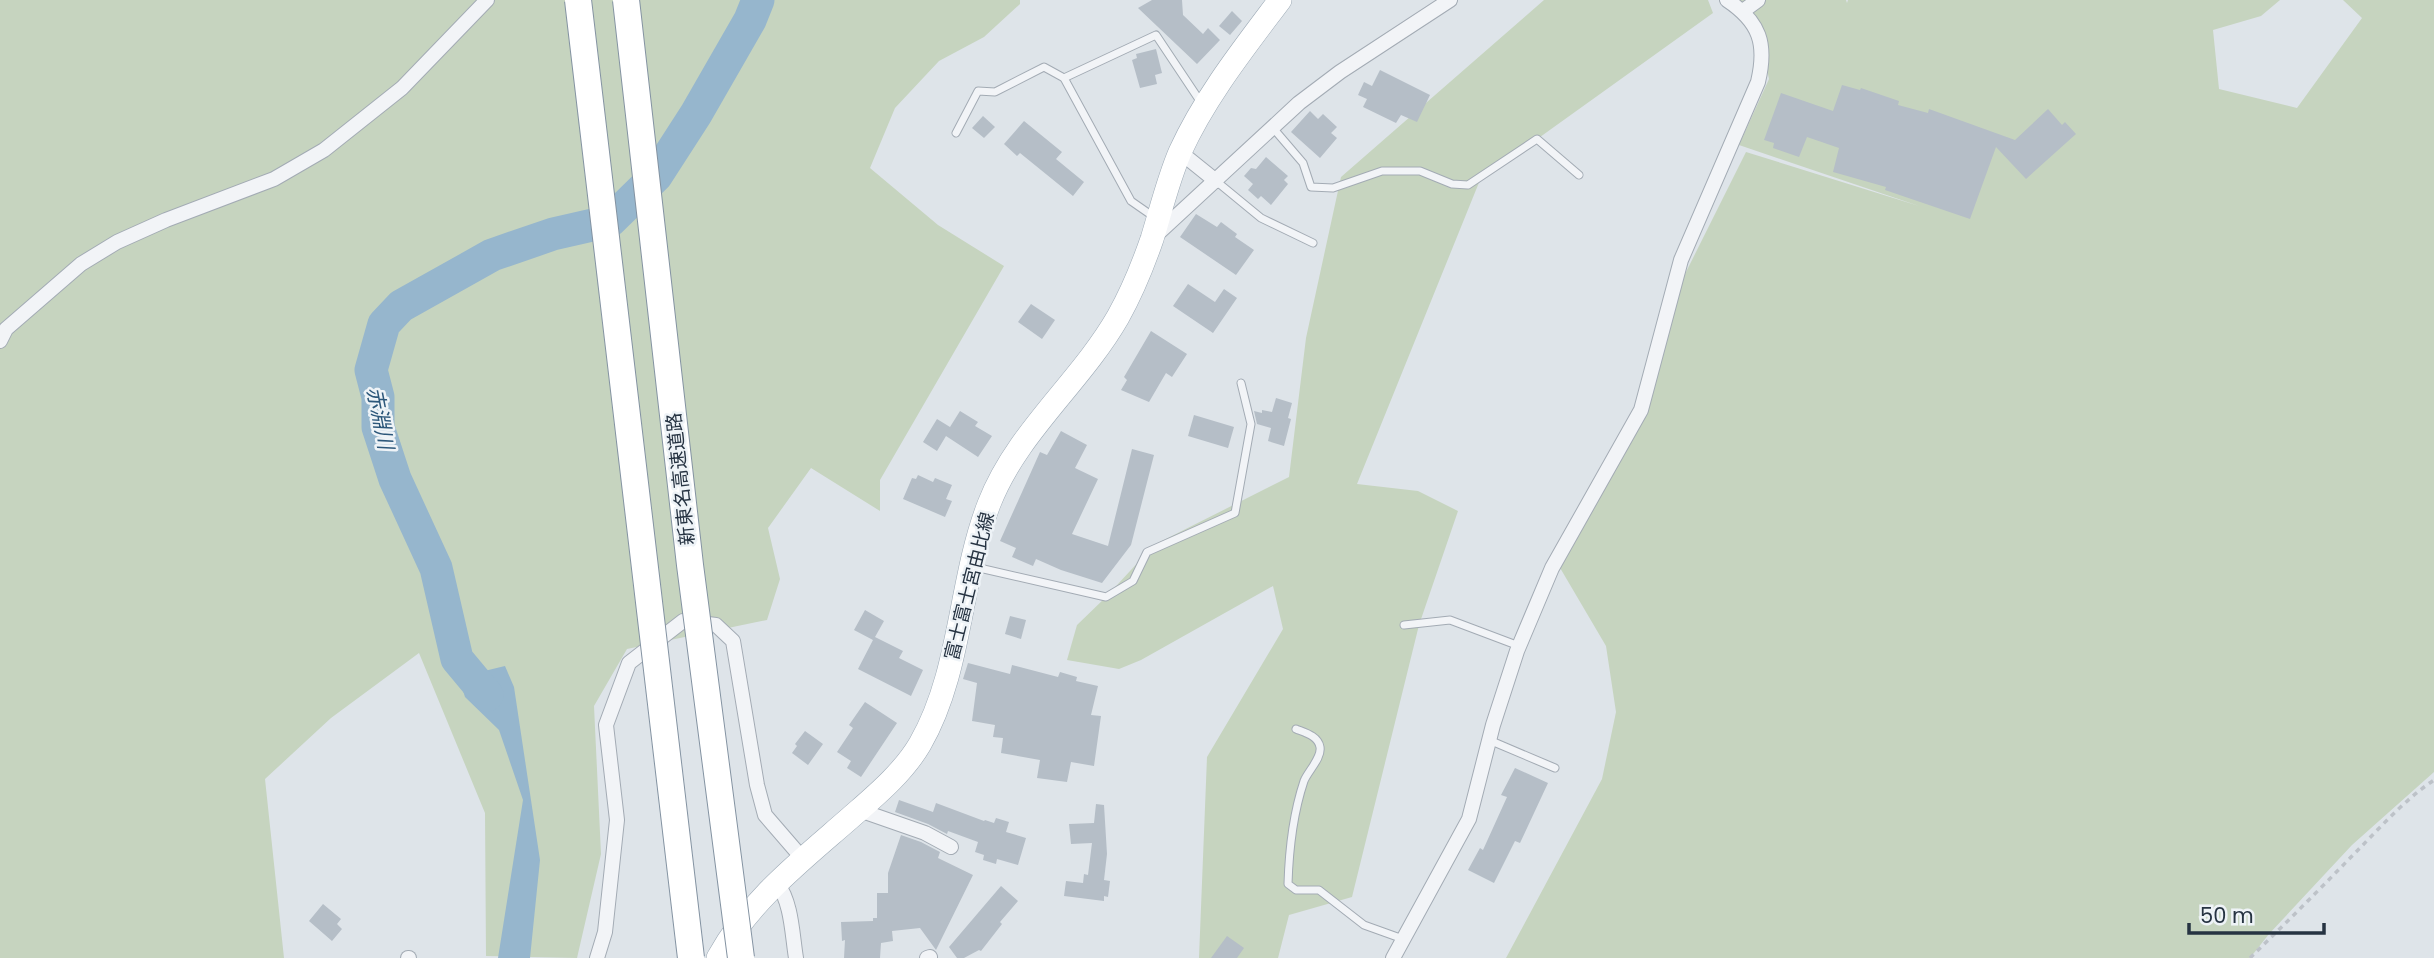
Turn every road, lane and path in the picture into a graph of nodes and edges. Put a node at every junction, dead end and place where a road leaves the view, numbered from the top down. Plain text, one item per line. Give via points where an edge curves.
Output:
1 (487, 0) edge
2 (578, 0) edge
3 (626, 0) edge
4 (1280, 0) edge
5 (1450, 0) edge
6 (1727, 0) edge
7 (1758, 0) edge
8 (1743, 11) junction
9 (1065, 78) junction
10 (1204, 108) junction
11 (1273, 128) junction
12 (956, 133) dead end
13 (1180, 152) junction
14 (1580, 176) dead end
15 (1216, 181) junction
16 (1155, 229) junction
17 (1313, 243) dead end
18 (0, 341) edge
19 (1241, 383) dead end
20 (971, 567) junction
21 (1404, 625) dead end
22 (1520, 646) junction
23 (1296, 729) dead end
24 (1489, 740) junction
25 (1555, 768) dead end
26 (2434, 780) edge
27 (859, 810) junction
28 (951, 847) dead end
29 (803, 859) junction
30 (777, 883) junction
31 (1403, 939) junction
32 (597, 958) edge
33 (691, 958) edge
34 (718, 958) edge
35 (741, 958) edge
36 (796, 958) edge
37 (1393, 958) edge
38 (2250, 958) edge

1 - 18 street via 402,88 324,150 274,179 117,242 81,264 6,329
2 - 33 highway, bridge
3 - 35 highway, 新東名高速道路, bridge via 690,565
4 - 10 main road, 富士富士宮由比線
5 - 11 street via 1340,72
6 - 8 street
7 - 8 street
8 - 22 street via 1760,36 1763,60 1758,82 1681,260 1641,411 1552,568
9 - 10 lane via 1156,35
9 - 12 lane via 1044,67 995,92 978,91
9 - 16 lane via 1131,201
10 - 13 main road, 富士富士宮由比線
11 - 14 lane via 1303,163 1311,187 1333,188 1382,172 1420,171 1468,186 1537,139
11 - 15 street
13 - 15 street
13 - 16 main road, 富士富士宮由比線
15 - 16 street
15 - 17 lane via 1261,218
16 - 20 main road, 富士富士宮由比線 via 1117,318 1009,462 979,530
19 - 20 lane via 1251,424 1235,513 1147,552 1133,581 1106,597
20 - 27 main road, 富士富士宮由比線 via 933,718 900,771
21 - 22 lane via 1450,620
22 - 24 street
23 - 31 lane via 1314,736 1321,753 1305,778 1299,799 1288,856 1288,884 1296,890 1319,890 1364,925
24 - 25 lane
24 - 31 street via 1469,819
26 - 38 path
27 - 28 street
27 - 29 main road, 富士富士宮由比線
29 - 30 main road, 富士富士宮由比線
29 - 32 street via 765,815 733,641 716,625 683,621 629,663 606,725 617,820 605,932
30 - 34 main road, 富士富士宮由比線 via 731,934
30 - 36 street via 790,916
31 - 37 street

